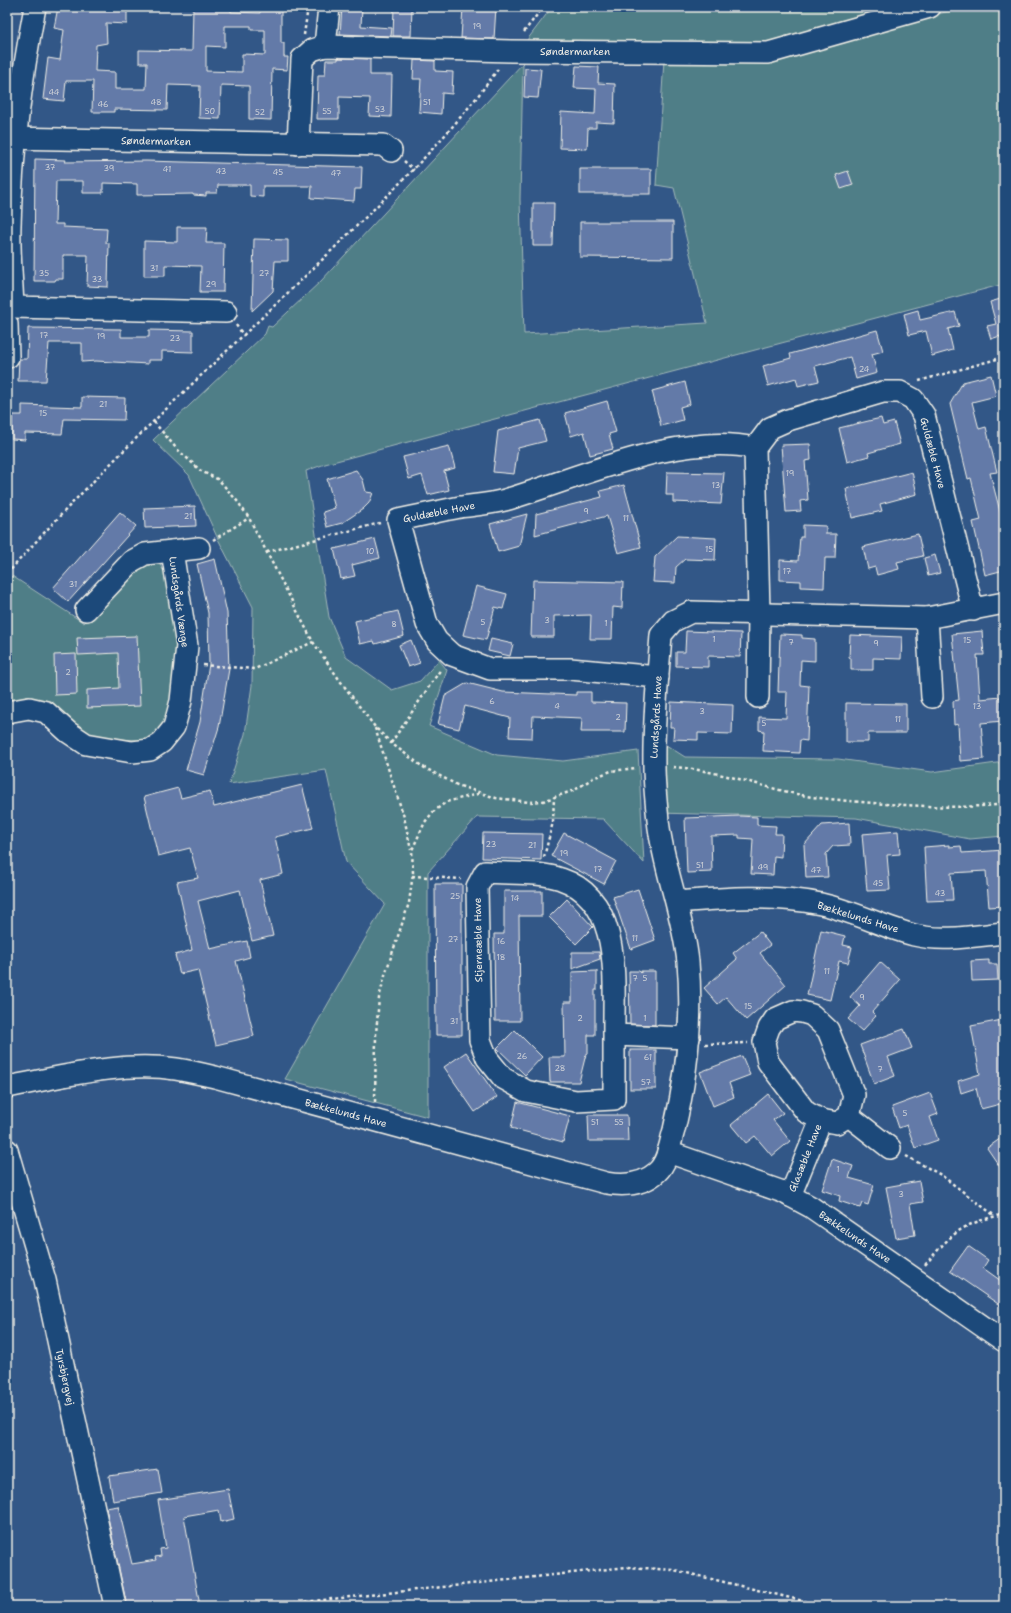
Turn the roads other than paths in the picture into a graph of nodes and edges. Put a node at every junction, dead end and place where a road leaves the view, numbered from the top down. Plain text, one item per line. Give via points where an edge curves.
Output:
1 (35, 7) edge
2 (328, 7) edge
3 (930, 7) edge
4 (325, 46) junction
5 (10, 138) edge
6 (298, 144) junction
7 (391, 151) dead end
8 (226, 312) dead end
9 (9, 316) edge
10 (8, 357) edge
11 (755, 448) junction
12 (199, 548) road end
13 (172, 551) junction
14 (1004, 603) edge
15 (86, 610) dead end
16 (973, 610) junction
17 (759, 613) junction
18 (927, 618) junction
19 (658, 677) junction
20 (758, 697) dead end
21 (932, 697) dead end
22 (7, 712) edge
23 (677, 902) junction
24 (1004, 933) edge
25 (614, 1035) junction
26 (688, 1041) junction
27 (7, 1087) edge
28 (849, 1116) junction
29 (821, 1120) junction
30 (890, 1148) road end
31 (7, 1150) edge
32 (668, 1152) junction
33 (790, 1196) junction
34 (1004, 1341) edge
35 (115, 1606) edge

1 - 5 street
2 - 4 street
3 - 4 street, Søndermarken via 768,53 511,51
4 - 6 street, Søndermarken via 312,50 302,59
5 - 6 street, Søndermarken
5 - 9 street
6 - 7 street, Søndermarken via 383,145
8 - 9 street
9 - 10 street
11 - 16 street, Guldæble Have via 770,428 788,420 883,392 900,392 913,400 924,415
11 - 17 street
11 - 19 street, Guldæble Have via 738,444 696,445 639,458 504,500 398,520 427,624 437,641 452,655 490,669 570,669
12 - 13 street, Lundsgårds Vænge
13 - 15 street, Lundsgårds Vænge via 146,554 132,561
13 - 22 street, Lundsgårds Vænge via 186,646 180,701 174,727 162,742 150,750 132,752 86,744 46,712 29,708
14 - 16 street, Lundsgårds Have
16 - 18 street, Lundsgårds Have
17 - 18 street, Lundsgårds Have
17 - 19 street, Lundsgårds Have via 692,612 673,621 661,635
17 - 20 street
18 - 21 street
19 - 23 street, Lundsgårds Have via 654,765 658,821 665,861
23 - 24 street, Bækkelunds Have via 742,896 778,899 822,904 915,935 945,939
23 - 26 street, Bækkelunds Have via 688,962
25 - 25 street, Stjerneæble Have via 613,956 607,926 598,907 583,891 562,879 485,872 477,887 480,1040 487,1058 503,1078 526,1091 576,1101 614,1099
25 - 26 street
26 - 32 street, Bækkelunds Have via 682,1095
27 - 32 street, Bækkelunds Have via 106,1069 175,1069 215,1077 598,1181 621,1185 643,1181 658,1171
28 - 29 street, Glasæble Have via 837,1123
28 - 29 street, Glasæble Have via 854,1095 828,1030 812,1015 793,1011 775,1019 769,1028 764,1043 768,1062 806,1112
28 - 30 street
29 - 33 street, Glasæble Have
31 - 35 street, Tyrsbjergvej via 45,1280
32 - 33 street, Bækkelunds Have
33 - 34 street, Bækkelunds Have via 811,1207

